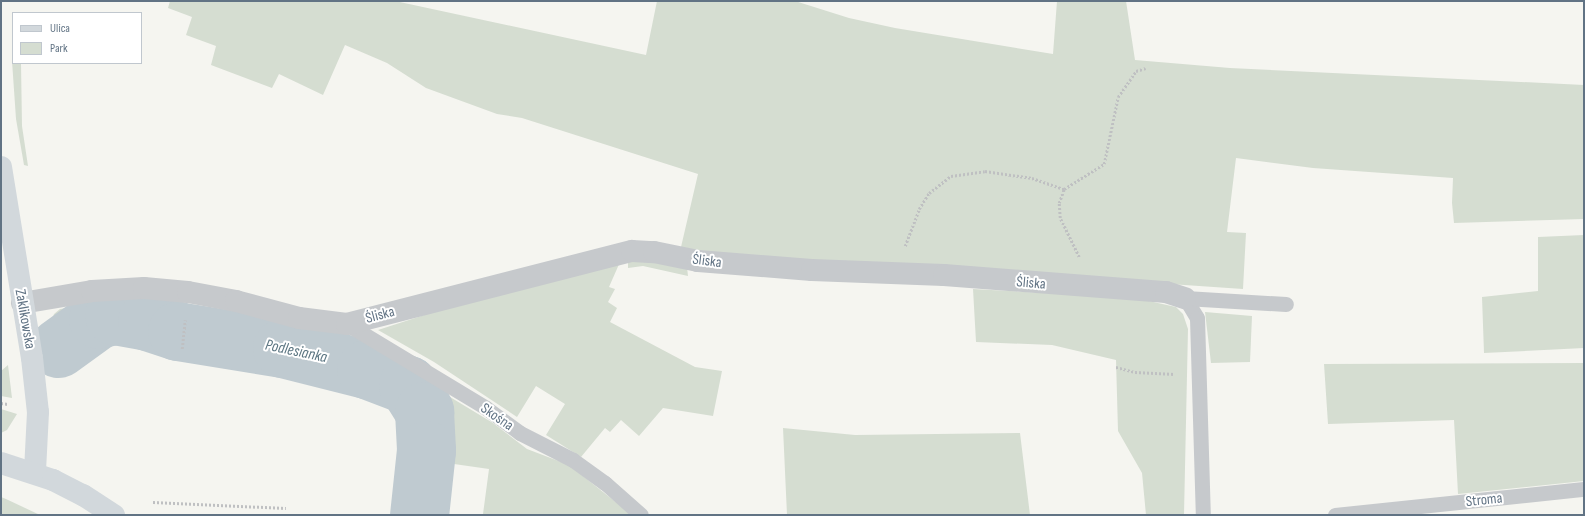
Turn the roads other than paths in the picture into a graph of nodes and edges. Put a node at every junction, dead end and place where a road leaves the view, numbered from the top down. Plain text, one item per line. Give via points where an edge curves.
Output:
1 (1, 167) edge
2 (1185, 298) junction
3 (22, 303) junction
4 (1286, 304) dead end
5 (347, 324) junction
6 (1, 463) edge
7 (35, 472) junction
8 (1584, 489) edge
9 (114, 515) edge
10 (641, 515) edge
11 (1203, 515) edge
12 (1335, 515) edge

1 - 3 street, Zaklikowska
2 - 4 lane
2 - 5 street, Śliska via 1166,292 698,261 654,252 632,251
2 - 11 lane via 1197,318
3 - 5 street, Śliska via 92,291 144,288 188,292 236,301 299,318
3 - 7 street, Zaklikowska via 38,412
5 - 10 lane, Skośna via 486,408 520,433 573,460 605,483
6 - 7 street
7 - 9 street via 83,495
8 - 12 lane, Stroma

